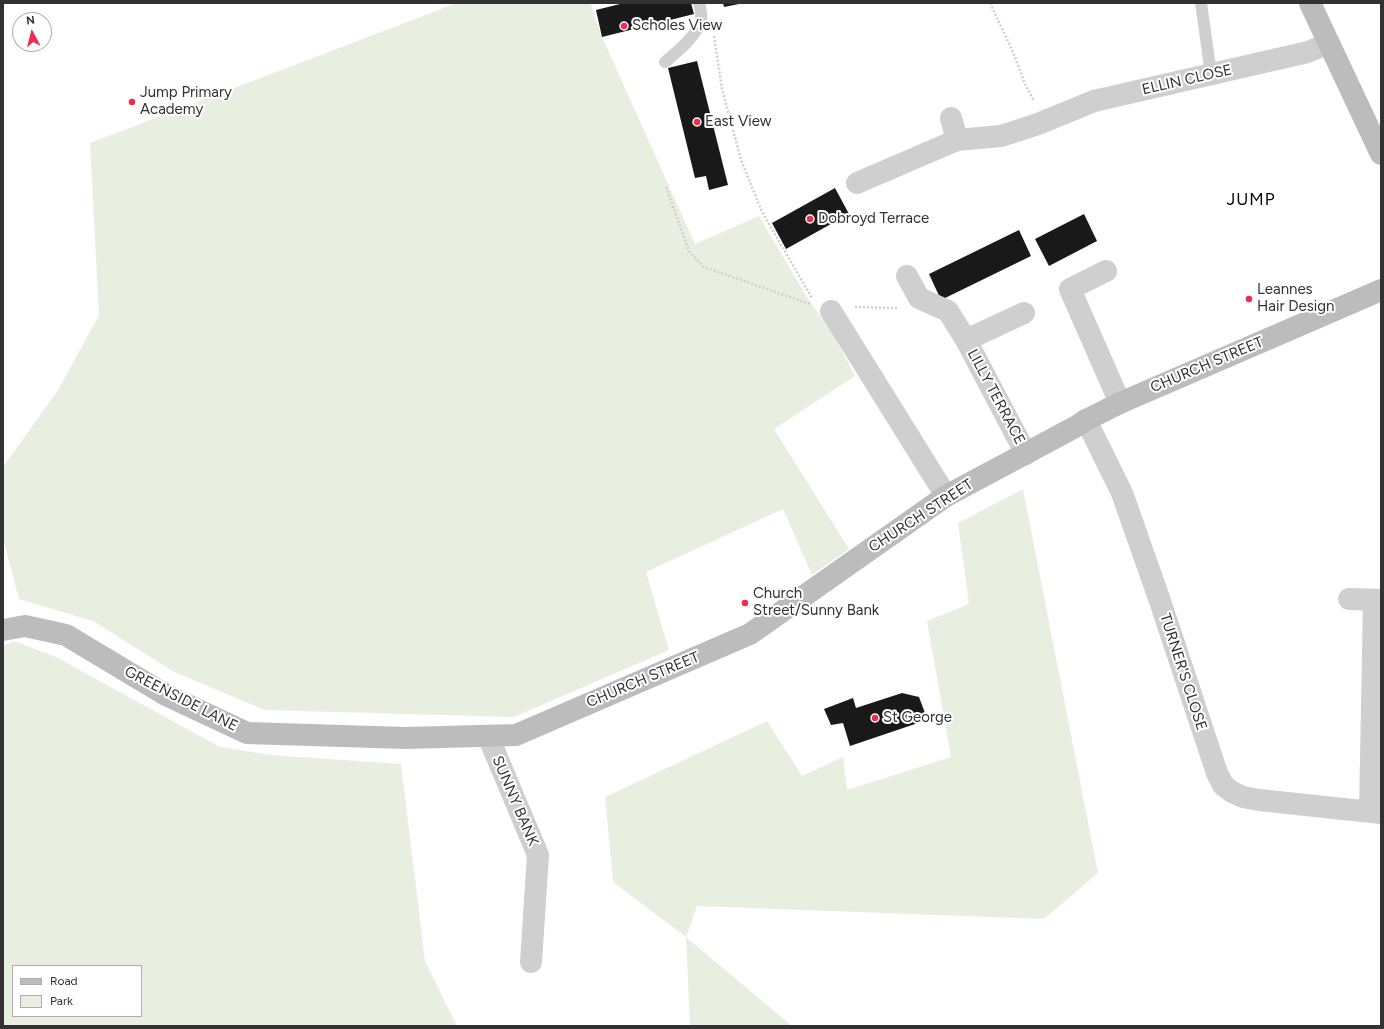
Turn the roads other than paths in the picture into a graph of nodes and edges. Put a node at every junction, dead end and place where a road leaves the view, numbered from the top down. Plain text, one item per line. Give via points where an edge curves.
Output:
1 (699, 3) edge
2 (1201, 3) edge
3 (1310, 3) edge
4 (1329, 43) junction
5 (665, 62) dead end
6 (1211, 74) junction
7 (951, 118) dead end
8 (1376, 132) edge
9 (957, 140) junction
10 (1381, 154) edge
11 (857, 183) dead end
12 (1106, 271) dead end
13 (907, 276) dead end
14 (1381, 290) edge
15 (831, 311) road end
16 (1024, 313) dead end
17 (966, 340) junction
18 (1120, 402) junction
19 (1086, 420) junction
20 (1026, 454) junction
21 (946, 496) junction
22 (1349, 599) dead end
23 (1377, 600) edge
24 (3, 630) edge
25 (488, 736) junction
26 (1375, 813) edge
27 (531, 962) dead end

1 - 5 lane via 701,18 698,28
2 - 6 lane
3 - 4 street
4 - 6 street, ELLIN CLOSE via 1308,52
4 - 8 street
6 - 9 street, ELLIN CLOSE via 1094,101 1001,136
7 - 9 street
8 - 10 street
9 - 11 street, ELLIN CLOSE
12 - 18 street via 1070,289
13 - 17 street, LILLY TERRACE via 919,298 948,311
14 - 18 street, CHURCH STREET
15 - 21 street
16 - 17 street, LILLY TERRACE
17 - 20 street, LILLY TERRACE
18 - 19 street, CHURCH STREET
19 - 20 street, CHURCH STREET
19 - 26 street, TURNER'S CLOSE via 1122,493 1200,727 1223,785 1243,797 1259,800
20 - 21 street, CHURCH STREET
21 - 25 street, CHURCH STREET via 750,634 516,735
22 - 23 street, TURNER'S CLOSE
23 - 26 street, TURNER'S CLOSE
24 - 25 street, GREENSIDE LANE via 25,626 66,635 166,695 247,733 406,738
25 - 27 street, SUNNY BANK via 538,855

